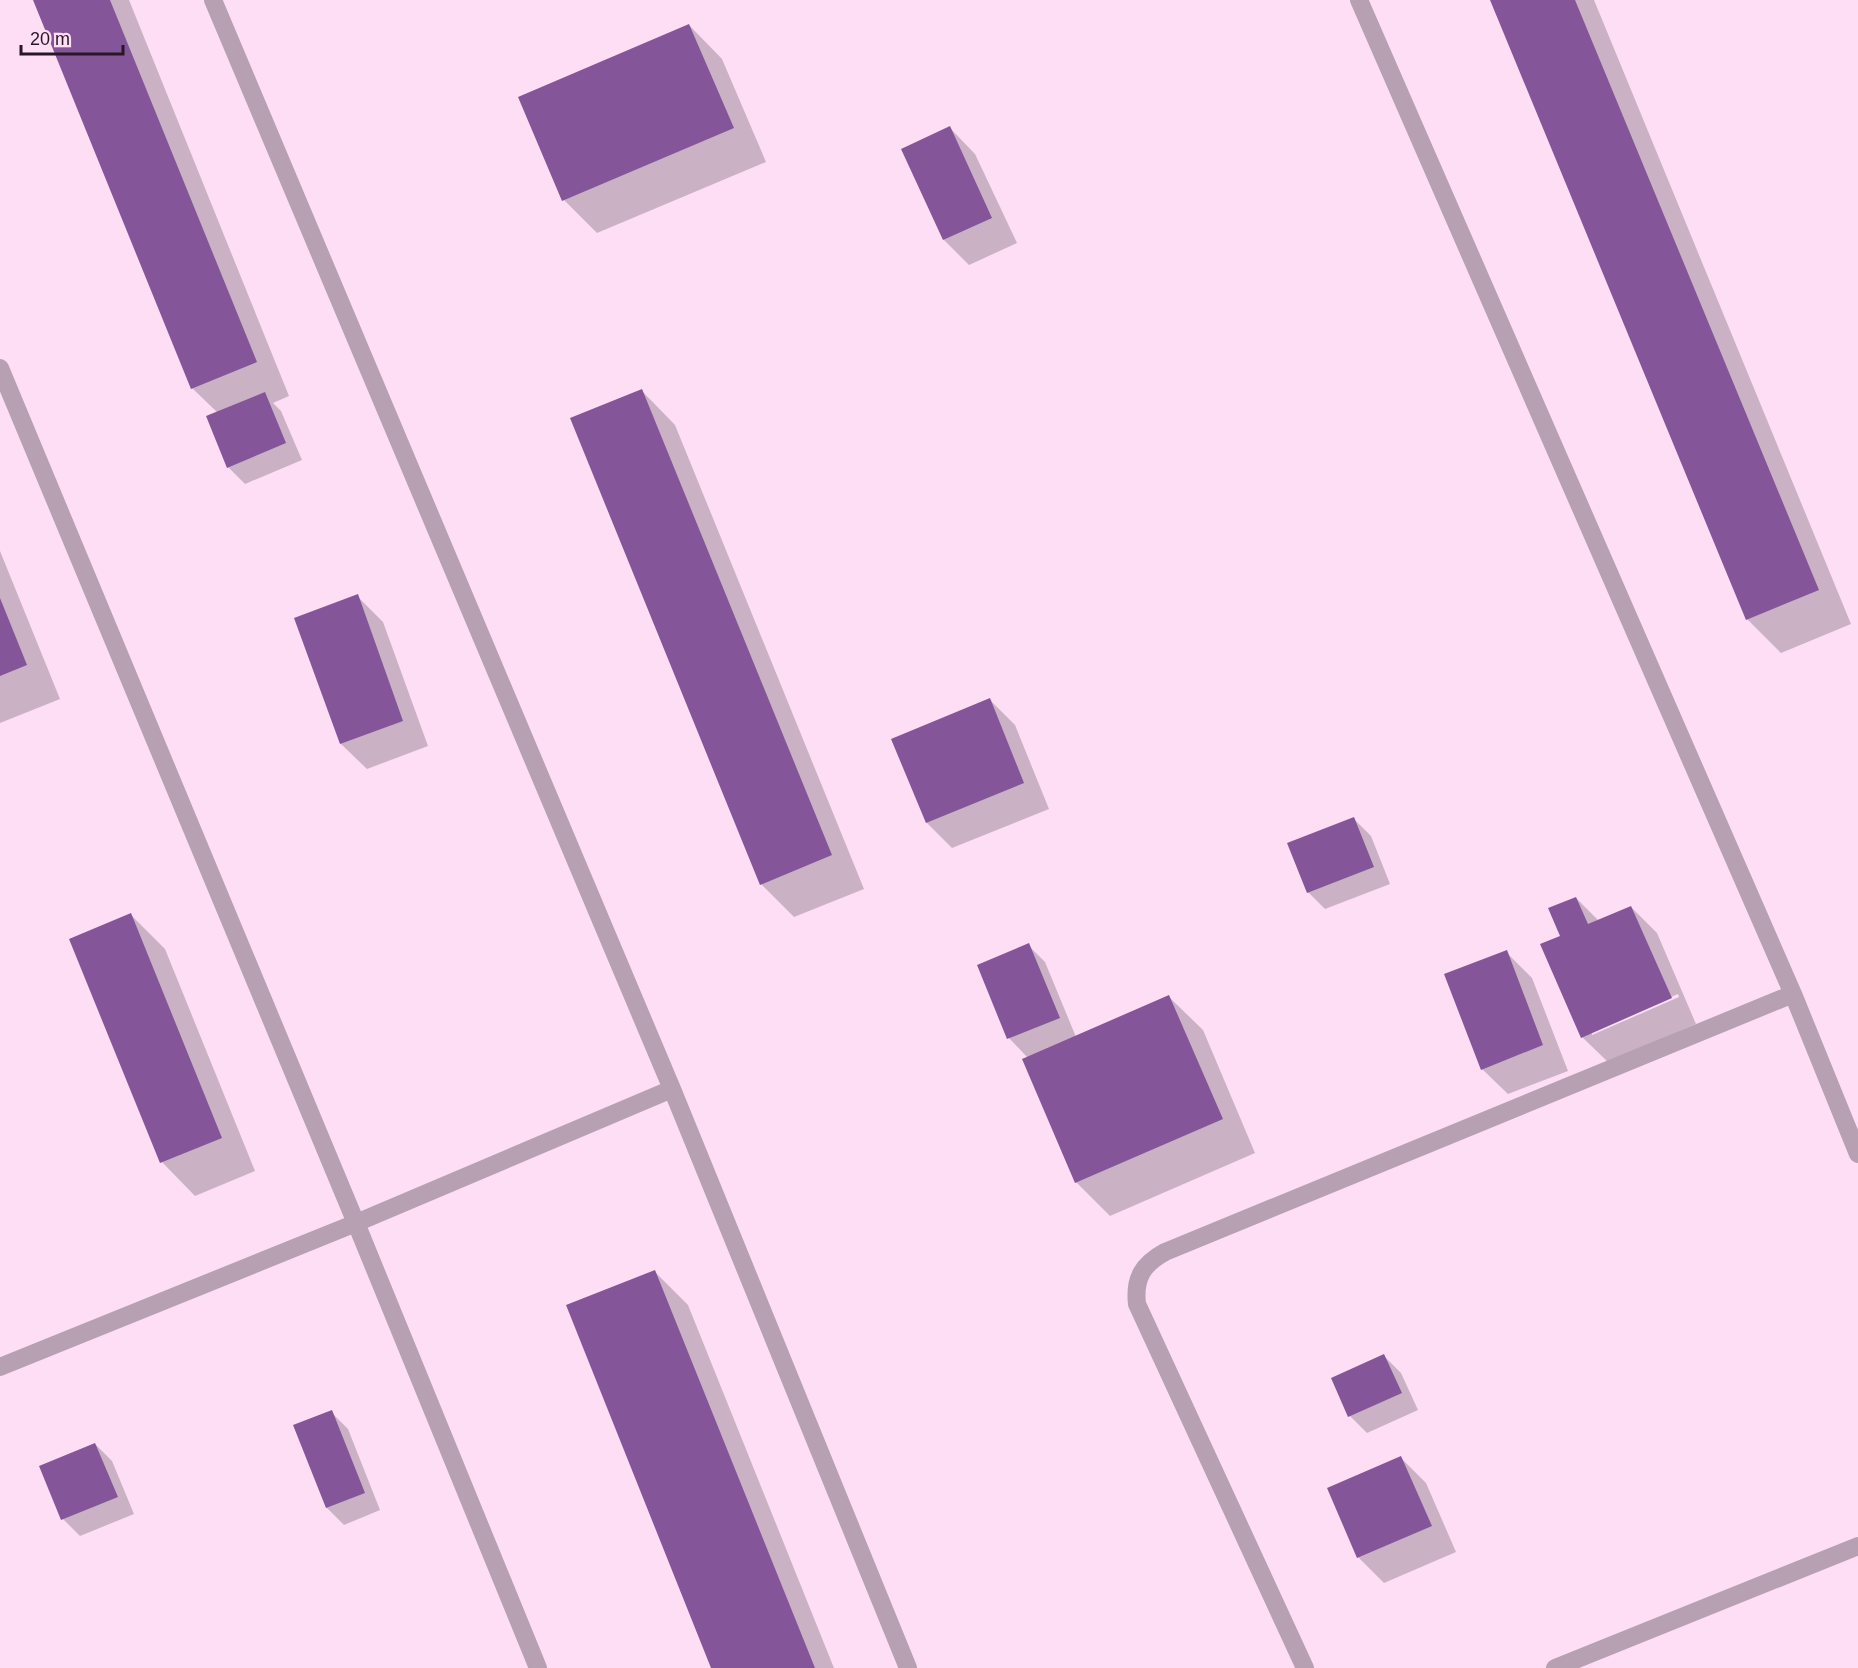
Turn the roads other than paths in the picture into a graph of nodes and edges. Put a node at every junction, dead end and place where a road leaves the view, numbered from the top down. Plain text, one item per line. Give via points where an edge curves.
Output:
1 (213, 0) edge
2 (1359, 0) edge
3 (0, 368) edge
4 (1793, 994) junction
5 (672, 1089) junction
6 (1858, 1154) edge
7 (356, 1223) junction
8 (1, 1364) edge
9 (1858, 1546) edge
10 (538, 1668) edge
11 (908, 1668) edge
12 (1305, 1668) edge
13 (1555, 1668) edge

1 - 5 street
2 - 4 street
3 - 7 street
4 - 6 street
4 - 12 street via 1166,1252 1151,1259 1141,1272 1137,1304
5 - 7 street
5 - 11 street
7 - 8 street
7 - 10 street
9 - 13 street

